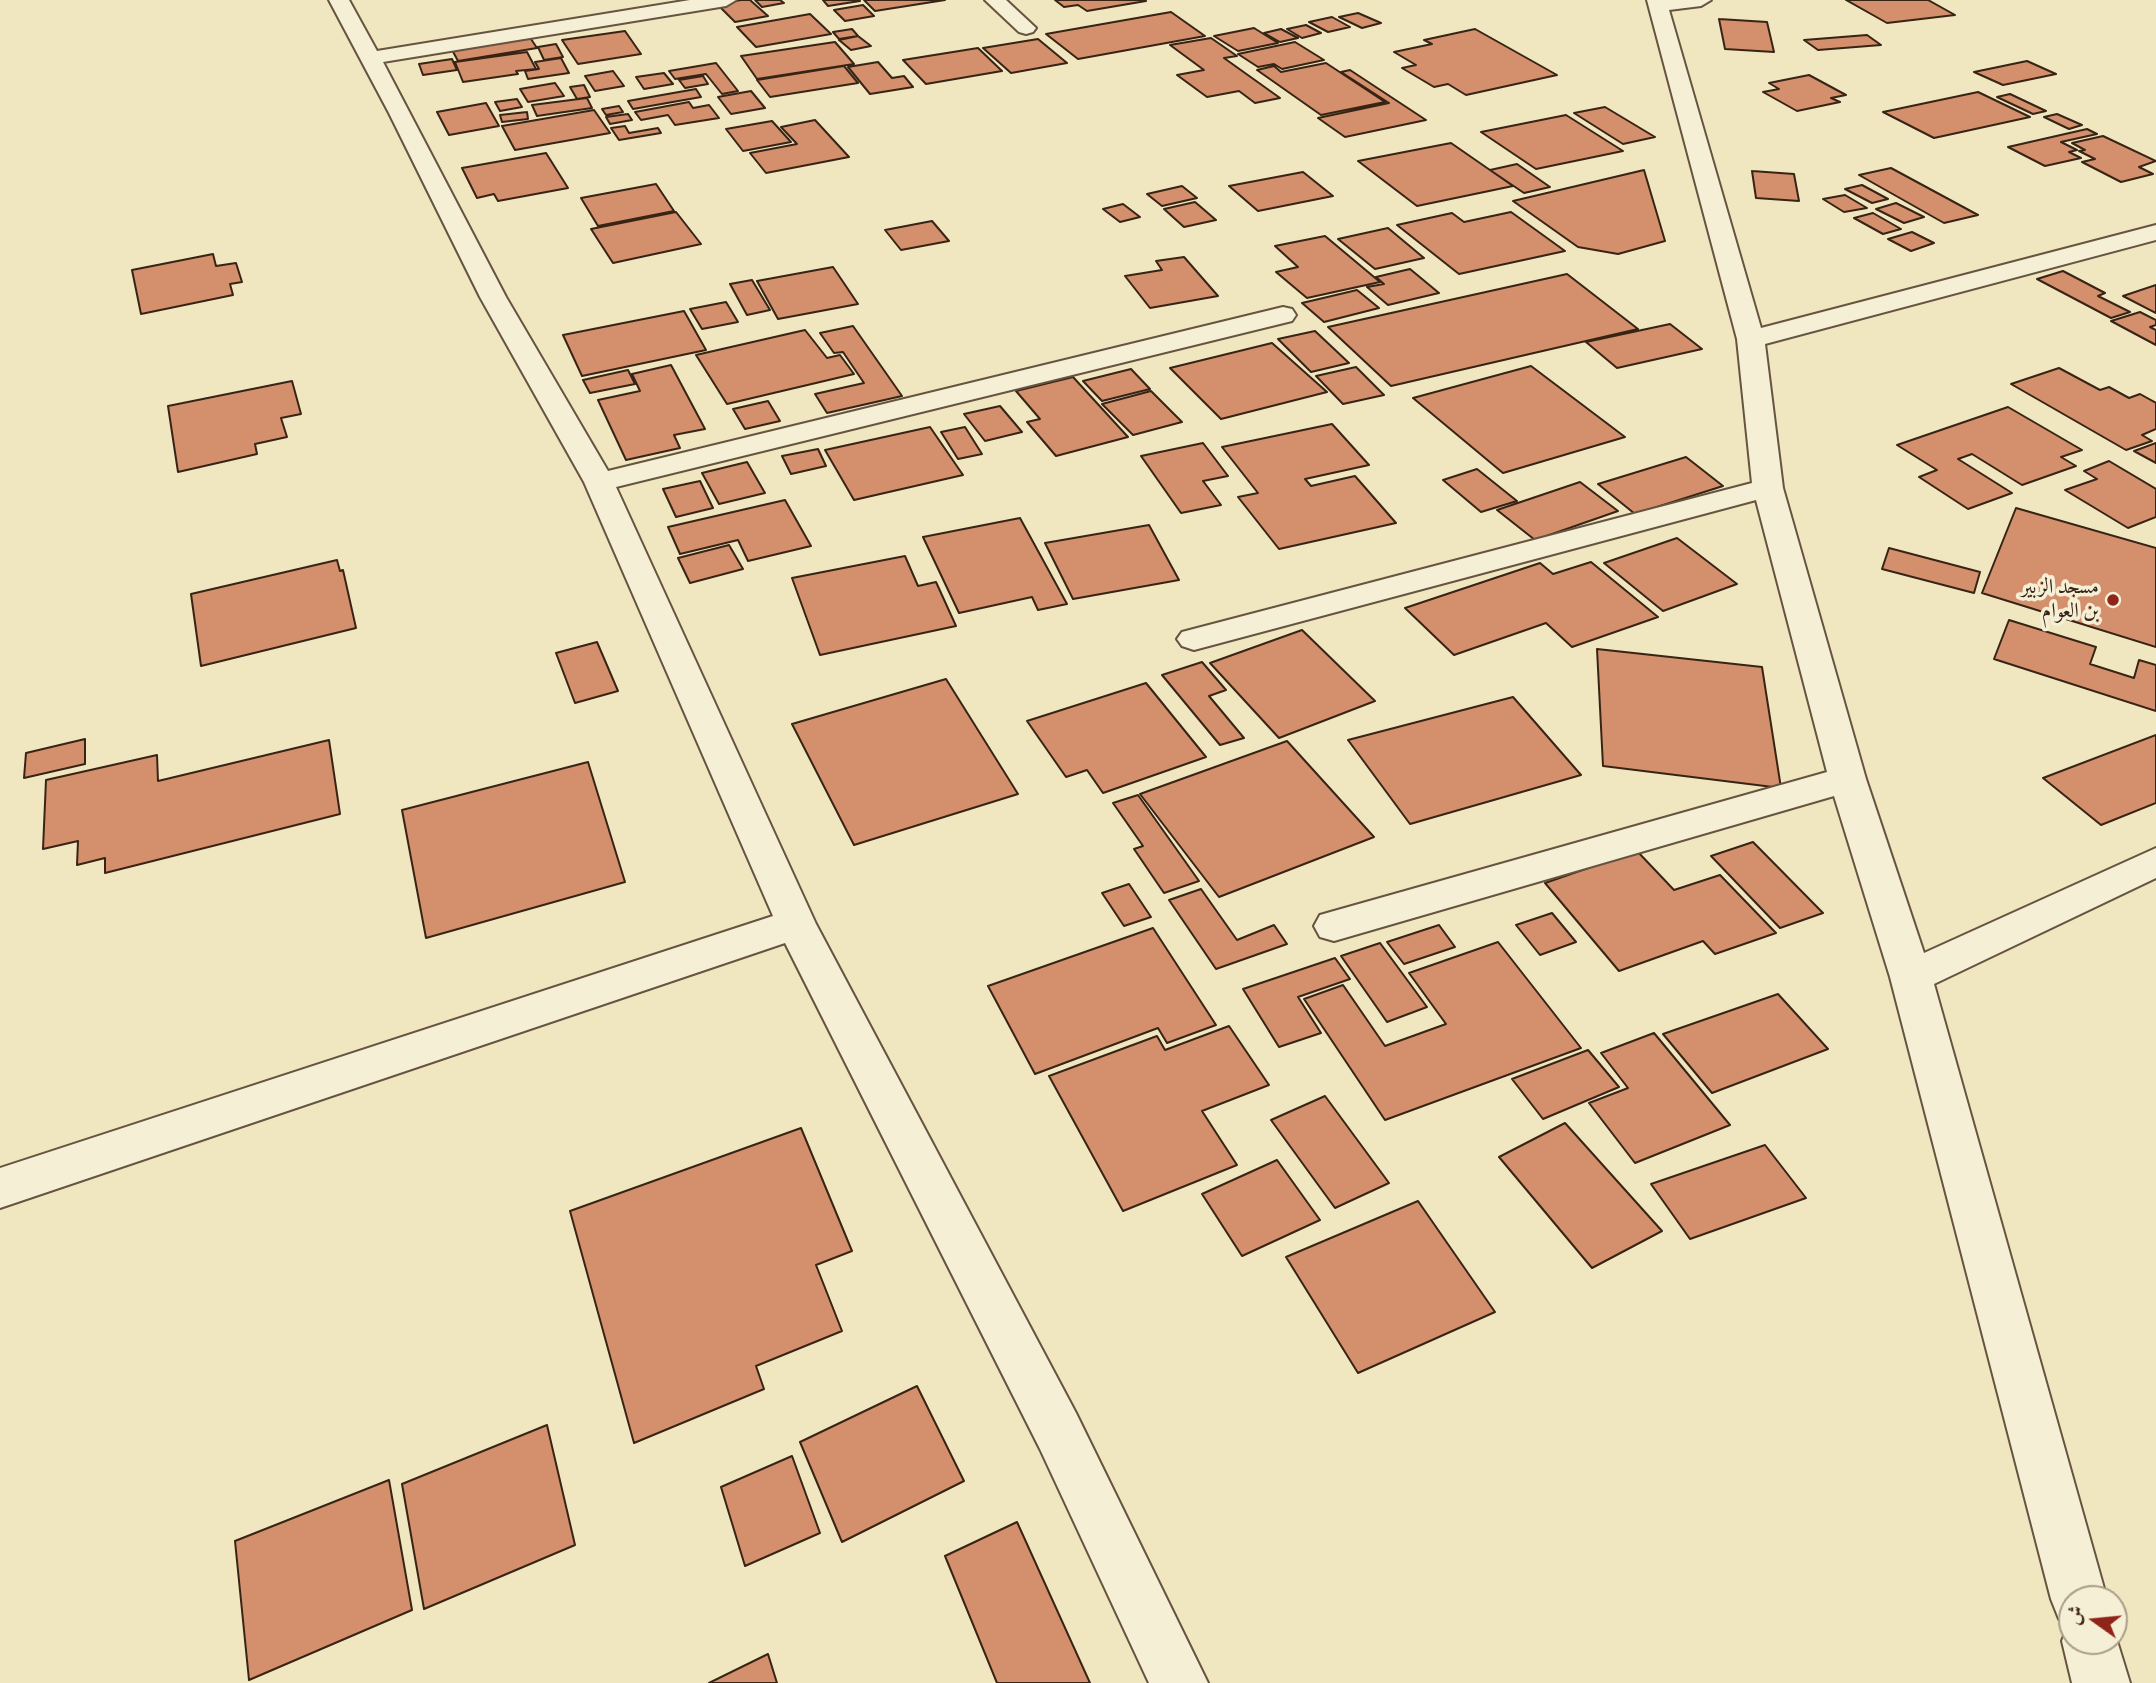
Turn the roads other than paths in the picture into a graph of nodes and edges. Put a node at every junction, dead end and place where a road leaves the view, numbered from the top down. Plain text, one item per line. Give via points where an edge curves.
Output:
1 (339, 0) edge
2 (726, 0) edge
3 (995, 0) edge
4 (1701, 0) edge
5 (1657, 3) edge
6 (1026, 28) dead end
7 (369, 58) junction
8 (2156, 232) edge
9 (1283, 315) dead end
10 (1751, 339) junction
11 (599, 482) junction
12 (1768, 488) junction
13 (1194, 639) dead end
14 (1847, 779) junction
15 (2156, 862) edge
16 (796, 924) junction
17 (1334, 926) dead end
18 (1911, 977) junction
19 (0, 1188) edge
20 (2075, 1585) edge
21 (2094, 1655) edge
22 (1179, 1683) edge
23 (2101, 1683) edge

1 - 7 street
2 - 7 street
3 - 6 street
4 - 5 street
5 - 10 street
7 - 11 street via 493,297
8 - 10 street
9 - 11 street
10 - 12 street
11 - 16 street
12 - 13 street
12 - 14 street
14 - 17 street
14 - 18 street
15 - 18 street
16 - 19 street
16 - 22 street via 1058,1432
18 - 20 street
21 - 23 street

